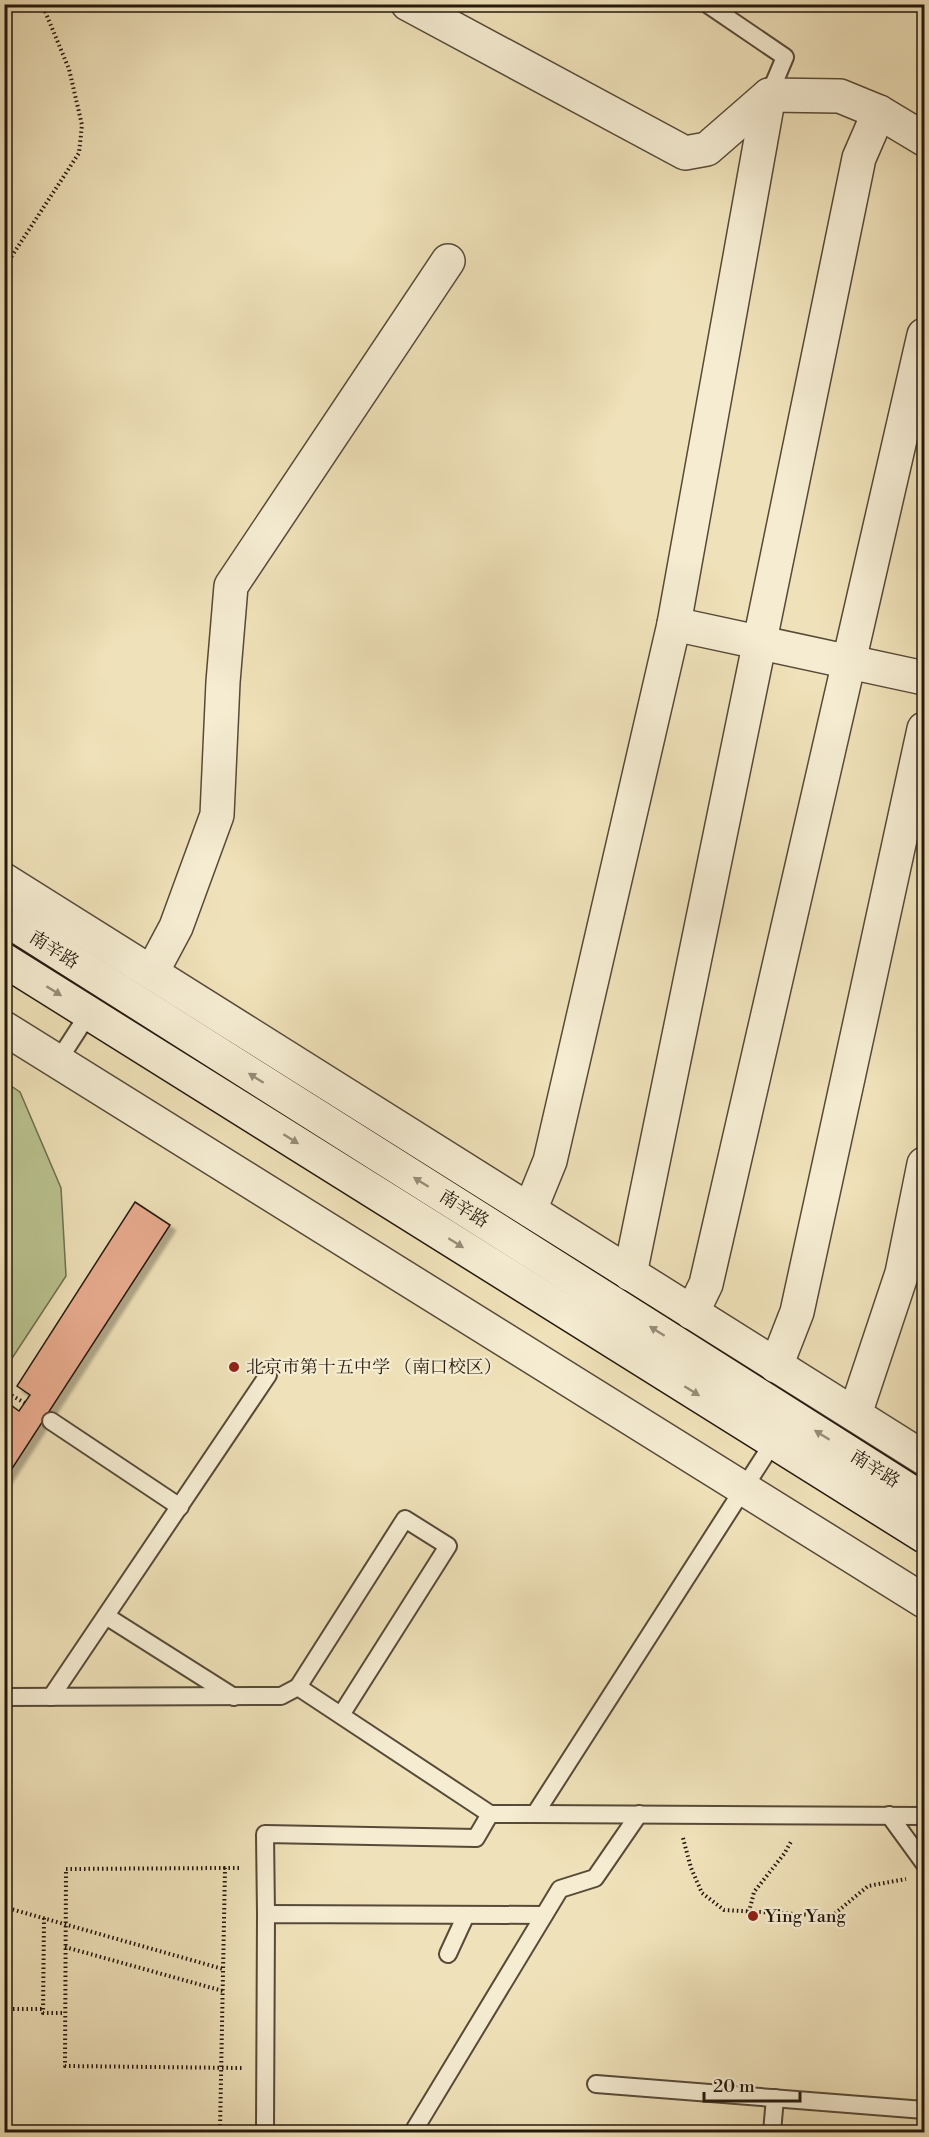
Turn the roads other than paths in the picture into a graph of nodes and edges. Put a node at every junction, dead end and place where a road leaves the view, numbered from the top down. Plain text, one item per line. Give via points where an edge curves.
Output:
1 (408, 4) edge
2 (707, 4) edge
3 (769, 95) junction
4 (879, 112) junction
5 (924, 139) edge
6 (448, 261) dead end
7 (924, 335) edge
8 (674, 624) junction
9 (760, 642) junction
10 (849, 661) junction
11 (924, 678) edge
12 (924, 729) edge
13 (4, 880) edge
14 (4, 918) edge
15 (4, 960) edge
16 (152, 972) junction
17 (89, 1013) junction
18 (232, 1022) junction
19 (4, 1028) edge
20 (212, 1049) junction
21 (58, 1061) junction
22 (924, 1164) edge
23 (530, 1210) junction
24 (630, 1274) junction
25 (701, 1335) junction
26 (776, 1366) junction
27 (268, 1375) dead end
28 (855, 1414) junction
29 (51, 1421) dead end
30 (782, 1428) junction
31 (924, 1458) edge
32 (743, 1489) junction
33 (924, 1500) edge
34 (180, 1507) junction
35 (924, 1536) edge
36 (924, 1601) edge
37 (106, 1616) junction
38 (298, 1687) junction
39 (4, 1697) edge
40 (51, 1697) junction
41 (235, 1697) junction
42 (340, 1715) junction
43 (490, 1814) junction
44 (535, 1814) junction
45 (639, 1814) junction
46 (889, 1815) junction
47 (924, 1815) edge
48 (924, 1863) edge
49 (266, 1914) junction
50 (466, 1915) junction
51 (544, 1916) junction
52 (448, 1953) dead end
53 (596, 2084) dead end
54 (775, 2098) junction
55 (924, 2110) edge
56 (265, 2133) edge
57 (413, 2133) edge
58 (772, 2133) edge

1 - 3 street via 685,153 707,149
2 - 3 lane via 785,57
3 - 4 street via 840,96
3 - 8 street
4 - 5 street
4 - 9 street via 859,158
6 - 16 street via 231,586 217,814 176,927
7 - 10 street
8 - 9 street
8 - 23 street via 550,1161
9 - 10 street
9 - 24 street
10 - 11 street
10 - 25 street via 706,1284
12 - 26 street via 797,1312
13 - 16 street
14 - 20 street, 南辛路
15 -> 17 street, 南辛路
16 - 18 street
17 - 21 lane
17 -> 30 street, 南辛路
18 - 20 lane
18 - 23 street
19 - 21 street
25 -> 20 street, 南辛路
21 - 32 street
22 - 28 street via 902,1273
23 - 24 street
24 - 25 street
25 - 26 street
25 - 30 street, 南辛路
26 - 28 street
27 - 34 lane
28 - 31 street
29 - 34 lane
30 - 32 lane
33 -> 30 street, 南辛路
30 - 35 street, 南辛路
32 - 36 street
32 - 44 lane
34 - 37 lane
37 - 40 lane
37 - 41 lane
38 - 41 lane via 281,1696
38 - 42 lane
38 - 42 lane via 405,1519 448,1546
39 - 40 lane
40 - 41 lane
42 - 43 lane
43 - 44 lane
43 - 49 lane via 476,1838 265,1834
44 - 45 lane
45 - 46 lane
45 - 51 lane via 595,1878 560,1889
46 - 47 lane
46 - 48 lane
49 - 50 lane
49 - 56 lane
50 - 51 lane
50 - 52 lane
51 - 57 lane
53 - 54 lane
54 - 55 lane
54 - 58 lane

